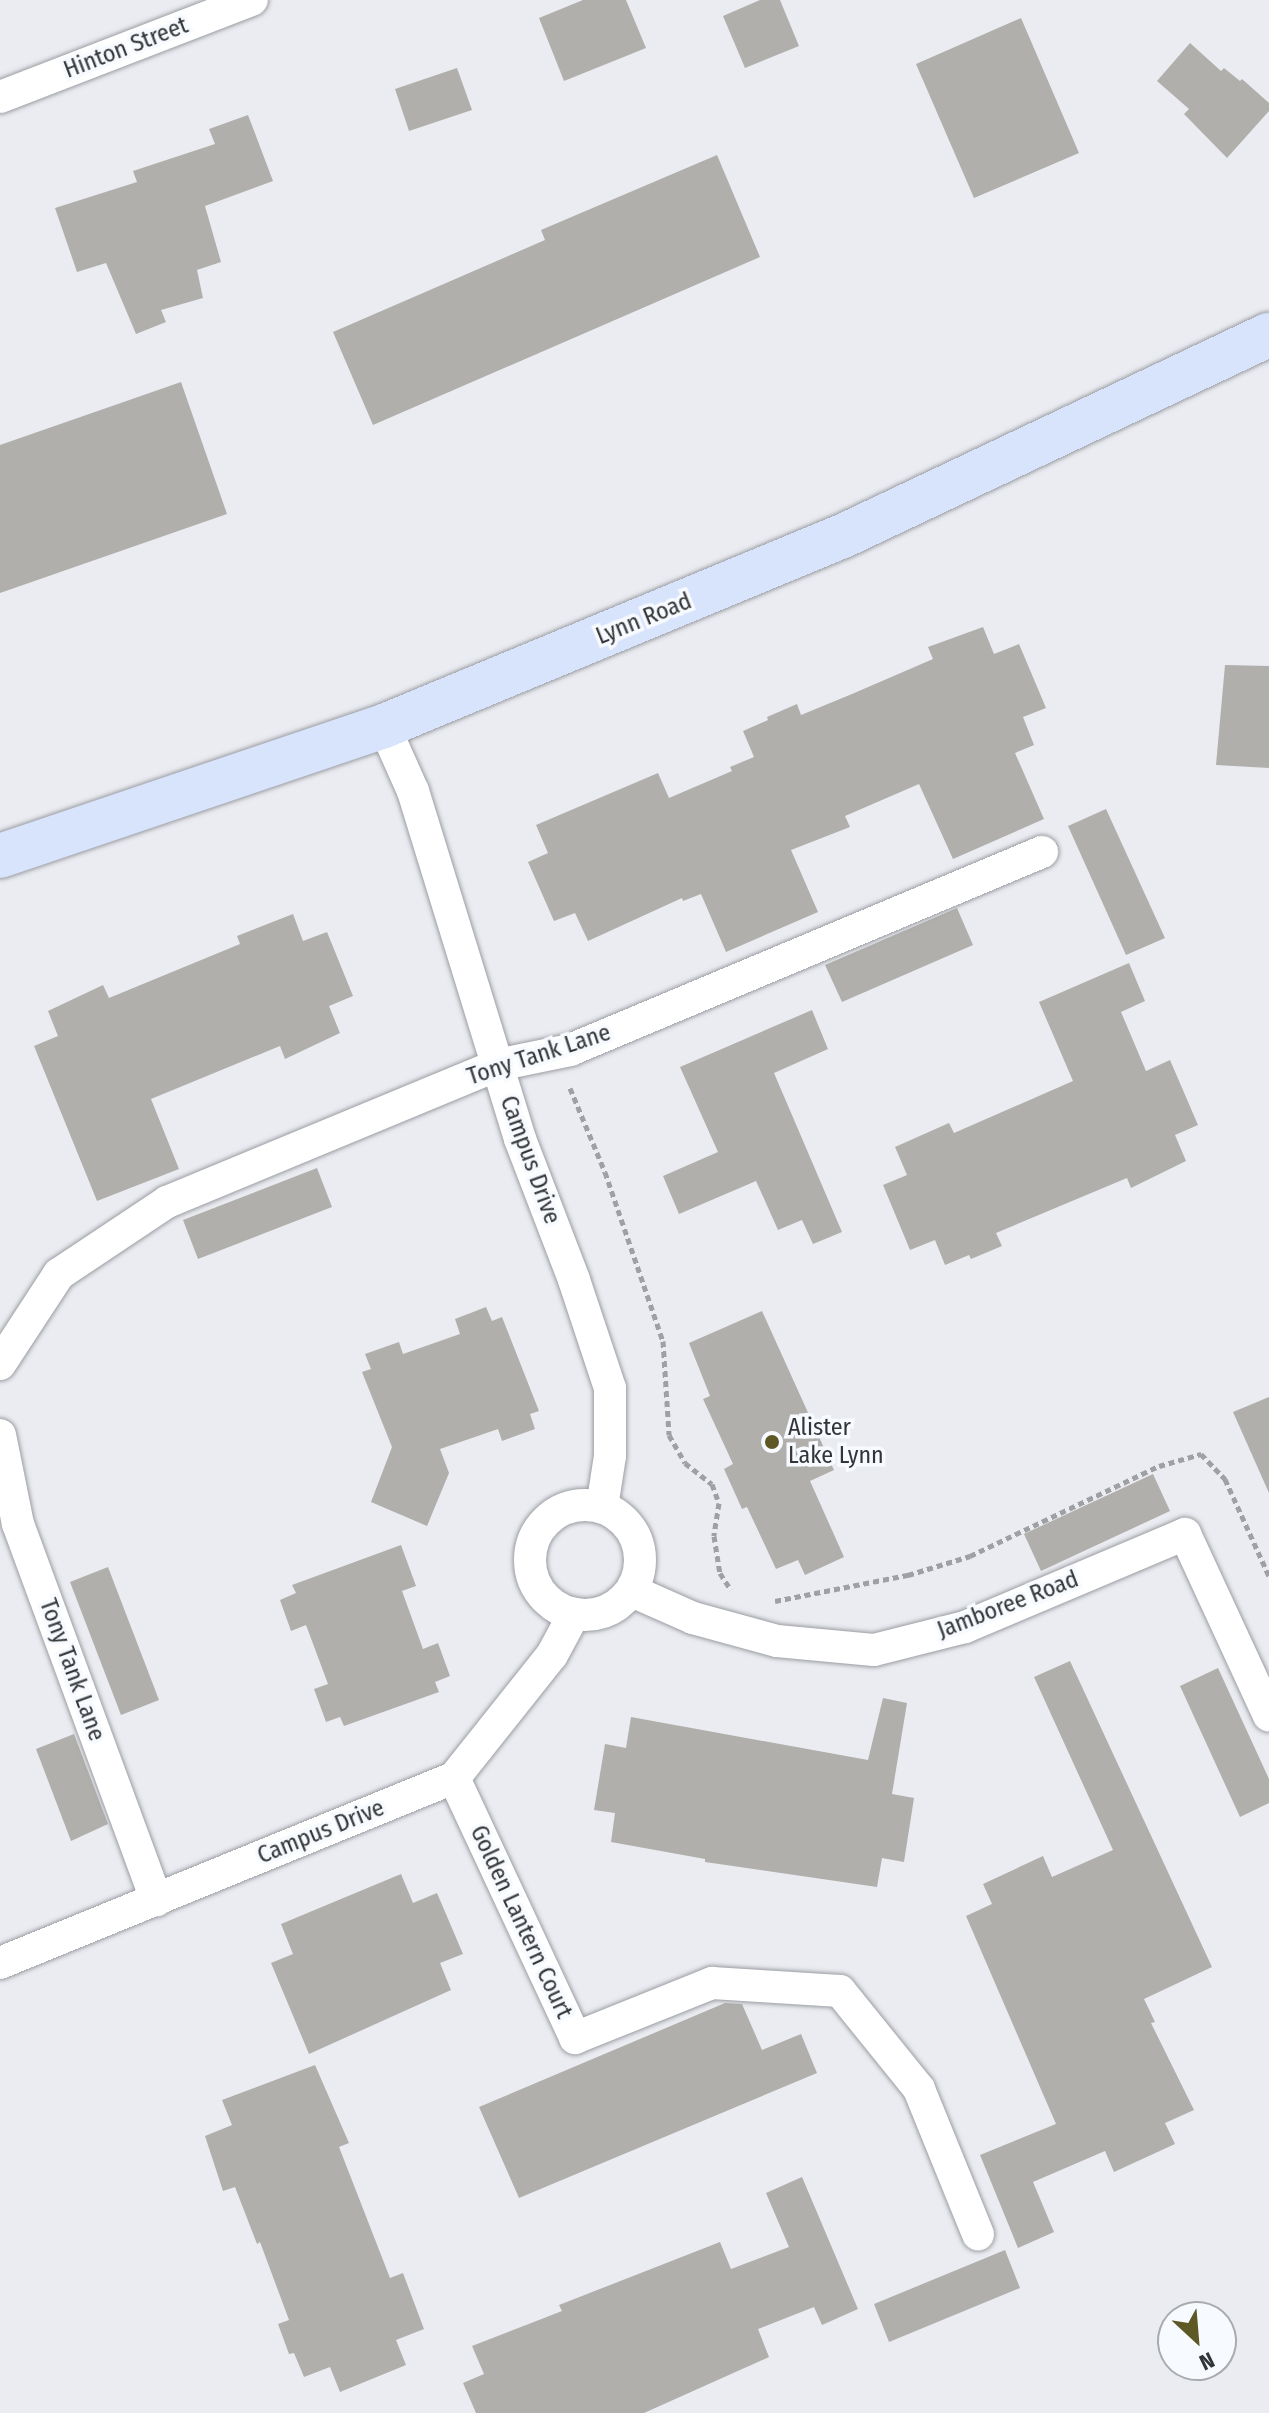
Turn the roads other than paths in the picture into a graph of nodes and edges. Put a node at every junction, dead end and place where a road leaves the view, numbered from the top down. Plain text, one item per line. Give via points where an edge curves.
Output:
1 (252, 0) edge
2 (173, 14) edge
3 (0, 97) edge
4 (1269, 335) edge
5 (384, 726) junction
6 (1042, 852) dead end
7 (0, 856) edge
8 (497, 1065) junction
9 (0, 1364) edge
10 (0, 1435) edge
11 (602, 1507) junction
12 (632, 1591) junction
13 (574, 1614) junction
14 (1269, 1716) edge
15 (454, 1778) junction
16 (156, 1900) junction
17 (0, 1963) edge
18 (978, 2234) dead end

1 - 2 street, Hinton Street
2 - 3 street, Hinton Street
4 - 5 main road, Lynn Road via 843,536
5 - 7 main road, Lynn Road
5 - 8 street, Campus Drive via 413,791
6 - 8 street, Tony Tank Lane via 570,1050
8 - 9 street, Tony Tank Lane via 167,1202 59,1274
8 - 11 street, Campus Drive via 610,1388 610,1456
10 - 16 street, Tony Tank Lane via 18,1524
11 - 12 street via 635,1536 640,1554
11 - 13 street via 572,1506 558,1513 543,1525 531,1550 540,1592
12 - 13 street via 604,1611
12 - 14 street, Jamboree Road via 693,1618 777,1641 874,1650 965,1627 1185,1534
13 - 15 street, Campus Drive via 552,1655
15 - 16 street, Campus Drive
15 - 18 street, Golden Lantern Court via 575,2038 712,1983 840,1991 919,2089
16 - 17 street, Campus Drive

